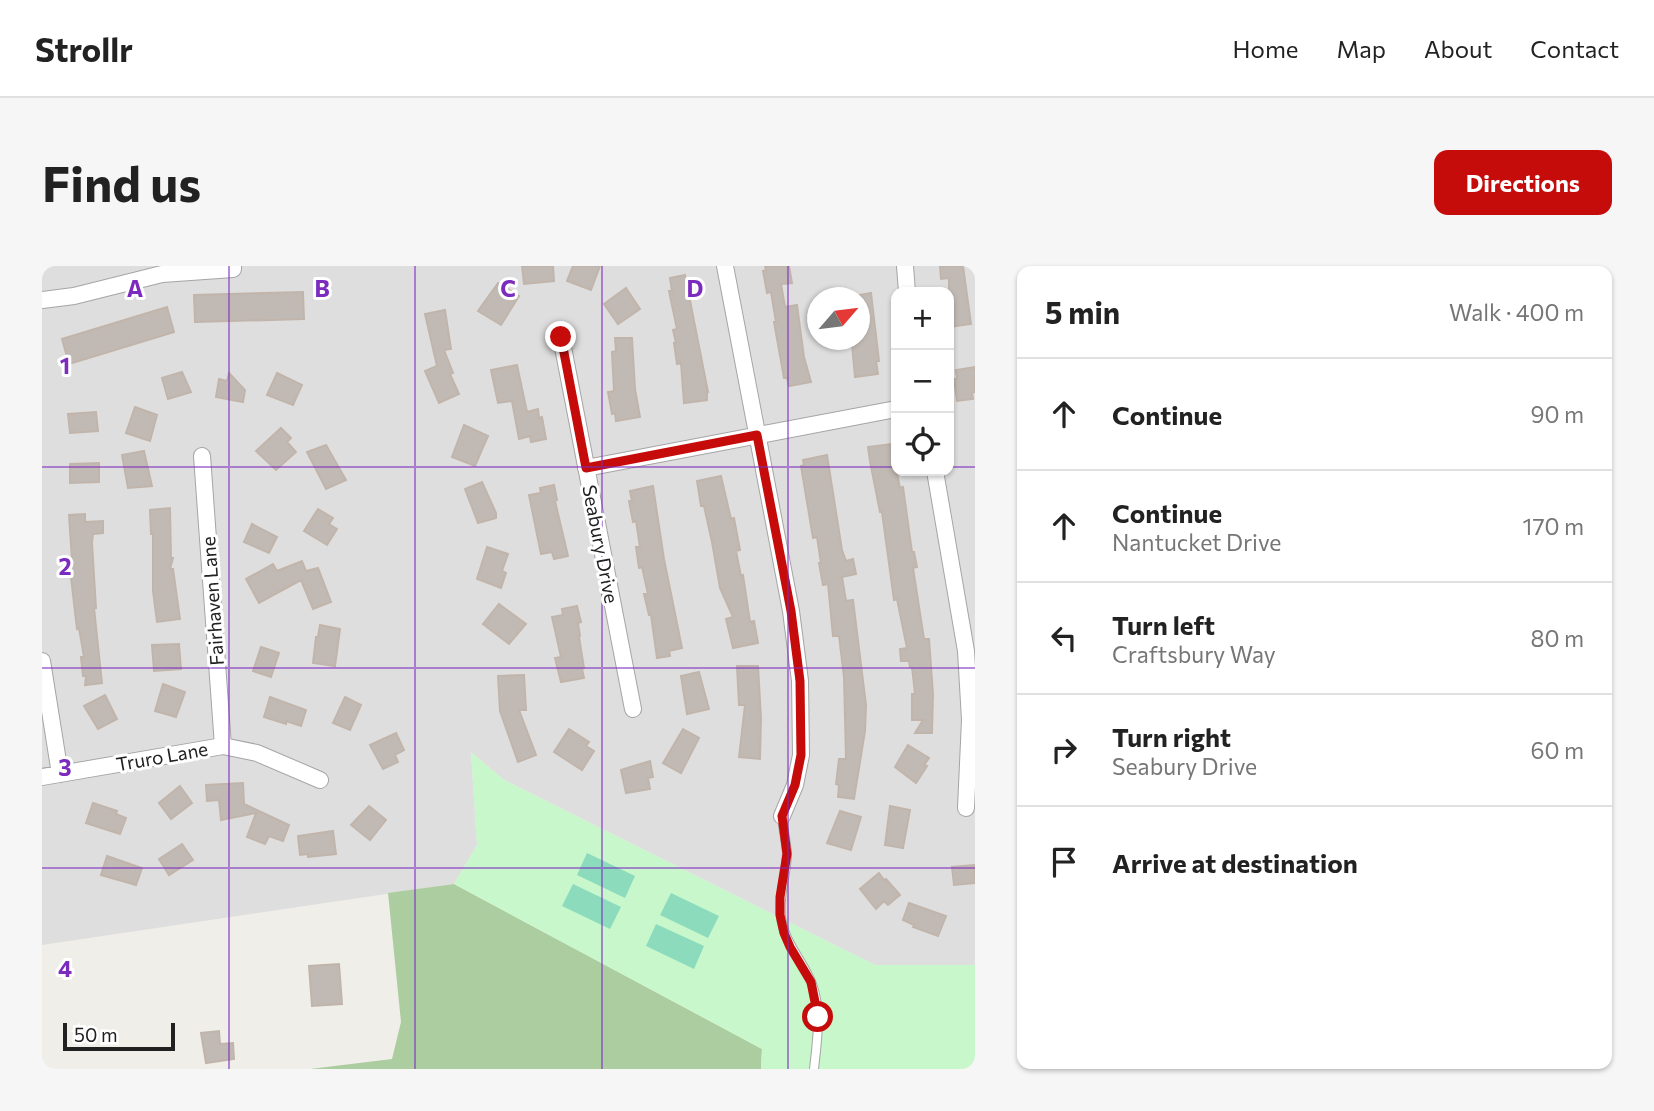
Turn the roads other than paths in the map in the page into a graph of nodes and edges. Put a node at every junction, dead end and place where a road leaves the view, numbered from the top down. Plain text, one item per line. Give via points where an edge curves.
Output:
1 (233, 266) edge
2 (725, 266) edge
3 (905, 266) edge
4 (907, 287) edge
5 (42, 300) edge
6 (561, 337) dead end
7 (891, 410) edge
8 (757, 435) junction
9 (202, 456) dead end
10 (586, 468) junction
11 (936, 476) edge
12 (42, 661) edge
13 (633, 709) dead end
14 (223, 746) junction
15 (60, 774) junction
16 (42, 777) edge
17 (320, 780) dead end
18 (966, 808) dead end
19 (782, 816) joint
20 (814, 1069) edge

1 - 5 street via 162,274
2 - 8 street
3 - 4 street
6 - 10 street, Seabury Drive
7 - 8 street
8 - 10 street
8 - 19 street via 800,681 801,755
9 - 14 street, Fairhaven Lane
10 - 13 street, Seabury Drive
11 - 18 street via 966,651 970,720
12 - 15 street
14 - 15 street, Truro Lane
14 - 17 street, Truro Lane via 257,753
15 - 16 street, Truro Lane
19 - 20 lane via 787,854 780,915 816,998

